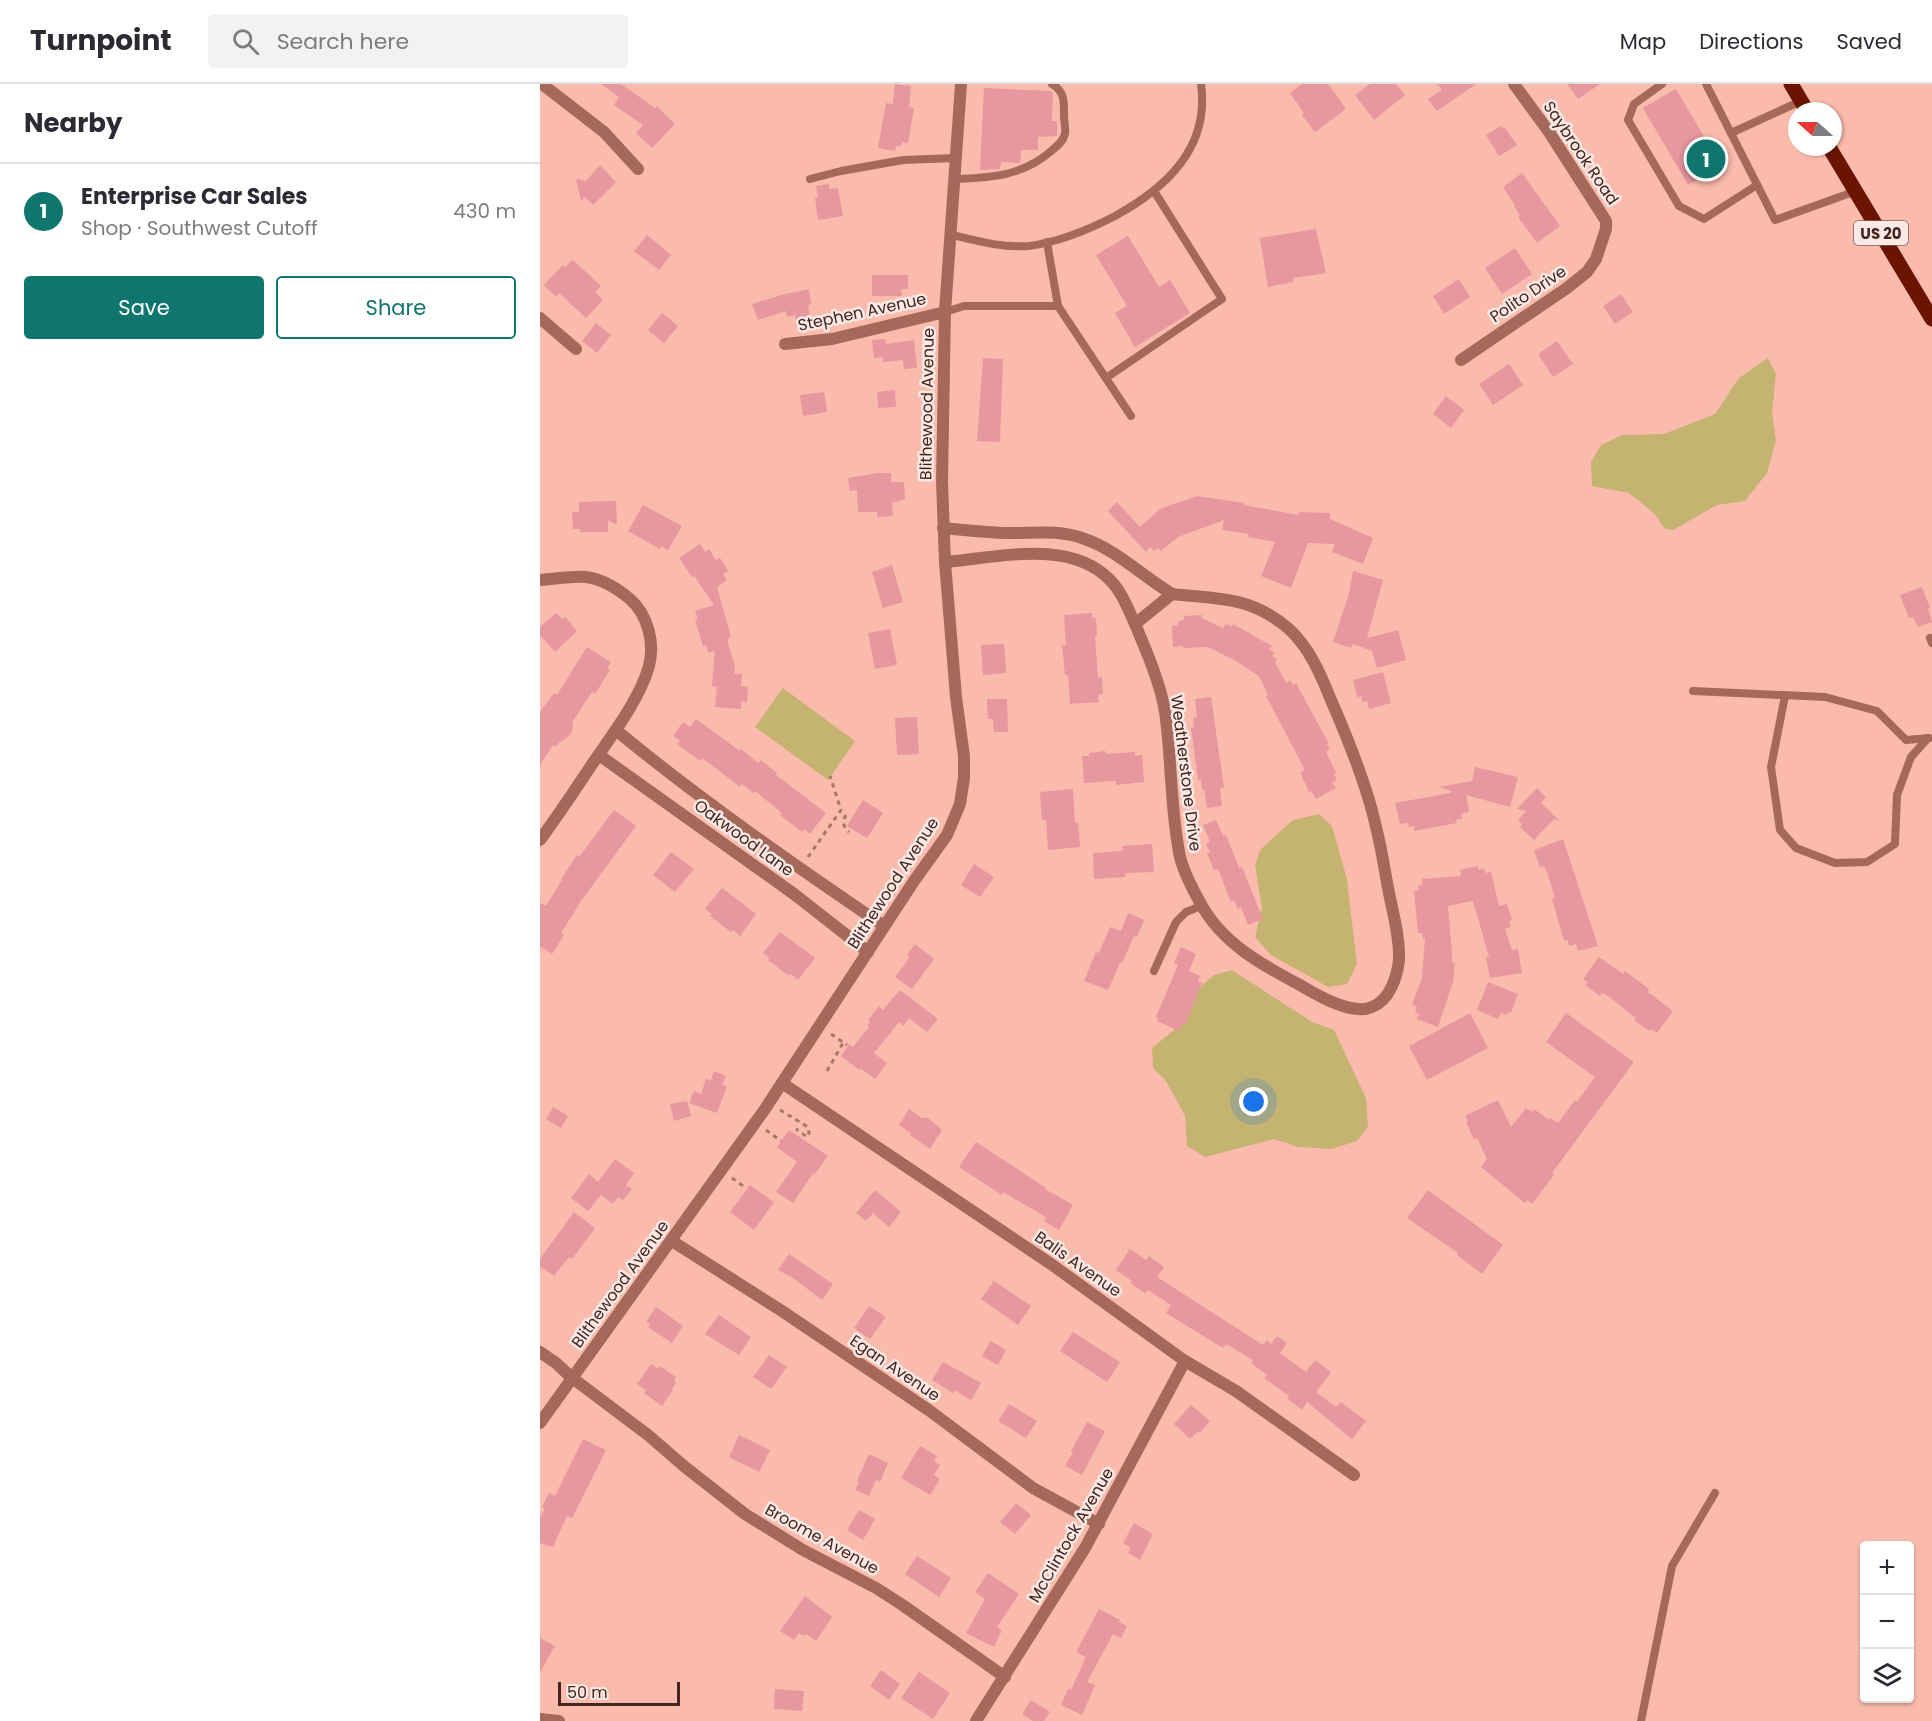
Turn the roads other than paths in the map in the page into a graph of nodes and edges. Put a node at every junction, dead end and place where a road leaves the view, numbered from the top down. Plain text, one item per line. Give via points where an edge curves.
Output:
1 (542, 84) edge
2 (961, 84) edge
3 (1052, 84) edge
4 (1201, 84) edge
5 (1514, 84) edge
6 (1662, 84) edge
7 (1706, 84) edge
8 (1791, 84) edge
9 (1802, 102) edge
10 (1788, 112) edge
11 (1731, 133) junction
12 (1835, 156) edge
13 (955, 158) junction
14 (638, 169) dead end
15 (810, 179) dead end
16 (954, 179) junction
17 (1757, 185) junction
18 (1154, 191) junction
19 (1856, 191) junction
20 (952, 235) junction
21 (1047, 242) junction
22 (1602, 244) joint
23 (1058, 306) junction
24 (945, 312) junction
25 (540, 318) edge
26 (1932, 319) edge
27 (785, 344) dead end
28 (576, 349) dead end
29 (1461, 360) dead end
30 (1106, 378) junction
31 (1131, 416) dead end
32 (943, 528) junction
33 (945, 562) junction
34 (540, 580) edge
35 (1172, 594) junction
36 (1136, 624) junction
37 (1693, 691) dead end
38 (1785, 696) junction
39 (616, 731) junction
40 (1930, 737) edge
41 (599, 755) junction
42 (540, 840) edge
43 (1202, 906) junction
44 (884, 926) junction
45 (868, 952) junction
46 (1154, 971) dead end
47 (782, 1083) junction
48 (672, 1241) junction
49 (540, 1352) edge
50 (1185, 1361) junction
51 (571, 1377) junction
52 (540, 1423) edge
53 (1354, 1474) dead end
54 (1716, 1493) dead end
55 (1099, 1524) junction
56 (1005, 1677) junction
57 (540, 1719) edge
58 (559, 1721) edge
59 (976, 1721) edge
60 (1641, 1721) edge

1 - 14 street via 604,132
2 - 13 street, Blithewood Avenue
3 - 16 lane via 1064,97 1065,135 1060,143 1034,164 1011,174
4 - 18 lane via 1202,110 1194,140 1178,167
5 - 22 street, Saybrook Road via 1606,221
6 - 17 lane via 1634,104 1628,120 1679,206 1704,219
7 - 11 lane
8 - 9 main road
10 - 11 lane
11 - 17 lane
12 - 19 main road, US 20
13 - 15 lane via 903,160
13 - 16 street, Blithewood Avenue
16 - 20 street, Blithewood Avenue
17 - 19 lane via 1775,220
18 - 21 lane via 1096,225
18 - 30 lane via 1222,299
19 - 26 main road, US 20
20 - 21 lane via 1010,247
20 - 24 street, Blithewood Avenue
21 - 23 lane
22 - 29 street, Polito Drive via 1596,259 1576,282
23 - 24 lane via 964,306
23 - 30 lane
24 - 27 street, Stephen Avenue via 832,339
24 - 32 street, Blithewood Avenue
25 - 28 street
30 - 31 lane
32 - 33 street, Blithewood Avenue
32 - 35 street via 1041,532 1082,538 1122,559
33 - 36 street, Weatherstone Drive via 1024,554 1063,555 1100,571 1111,581
33 - 44 street, Blithewood Avenue via 964,756 962,792 947,835
34 - 39 street via 586,577 600,581 622,592 643,615 650,644 648,667
35 - 36 street
35 - 43 street, Weatherstone Drive via 1223,598 1263,611 1291,631 1318,668 1349,741 1376,824 1399,957 1394,981 1388,994 1373,1007 1335,1003 1249,955 1226,937
36 - 43 street, Weatherstone Drive via 1165,709 1180,858
37 - 38 lane
38 - 40 lane via 1825,697 1876,711 1906,740
38 - 40 lane via 1771,767 1780,830 1796,848 1835,863 1868,862 1895,844 1897,795 1911,757
39 - 41 street
39 - 44 street, Oakwood Lane via 755,838
41 - 42 street
41 - 45 street, Oakwood Lane via 794,894
43 - 46 lane via 1186,912 1176,922
44 - 45 street, Blithewood Avenue
45 - 47 street, Blithewood Avenue
47 - 48 street, Blithewood Avenue
47 - 50 street, Balis Avenue via 1051,1264
48 - 51 street, Blithewood Avenue
48 - 55 street, Egan Avenue via 930,1411 1033,1488
49 - 51 street, Broome Avenue
50 - 53 street, Balis Avenue via 1236,1391
50 - 55 street, McClintock Avenue
51 - 52 street, Blithewood Avenue
51 - 56 street, Broome Avenue via 745,1514 876,1588
54 - 60 lane via 1672,1566
55 - 56 street, McClintock Avenue
56 - 59 street, McClintock Avenue
57 - 58 street

